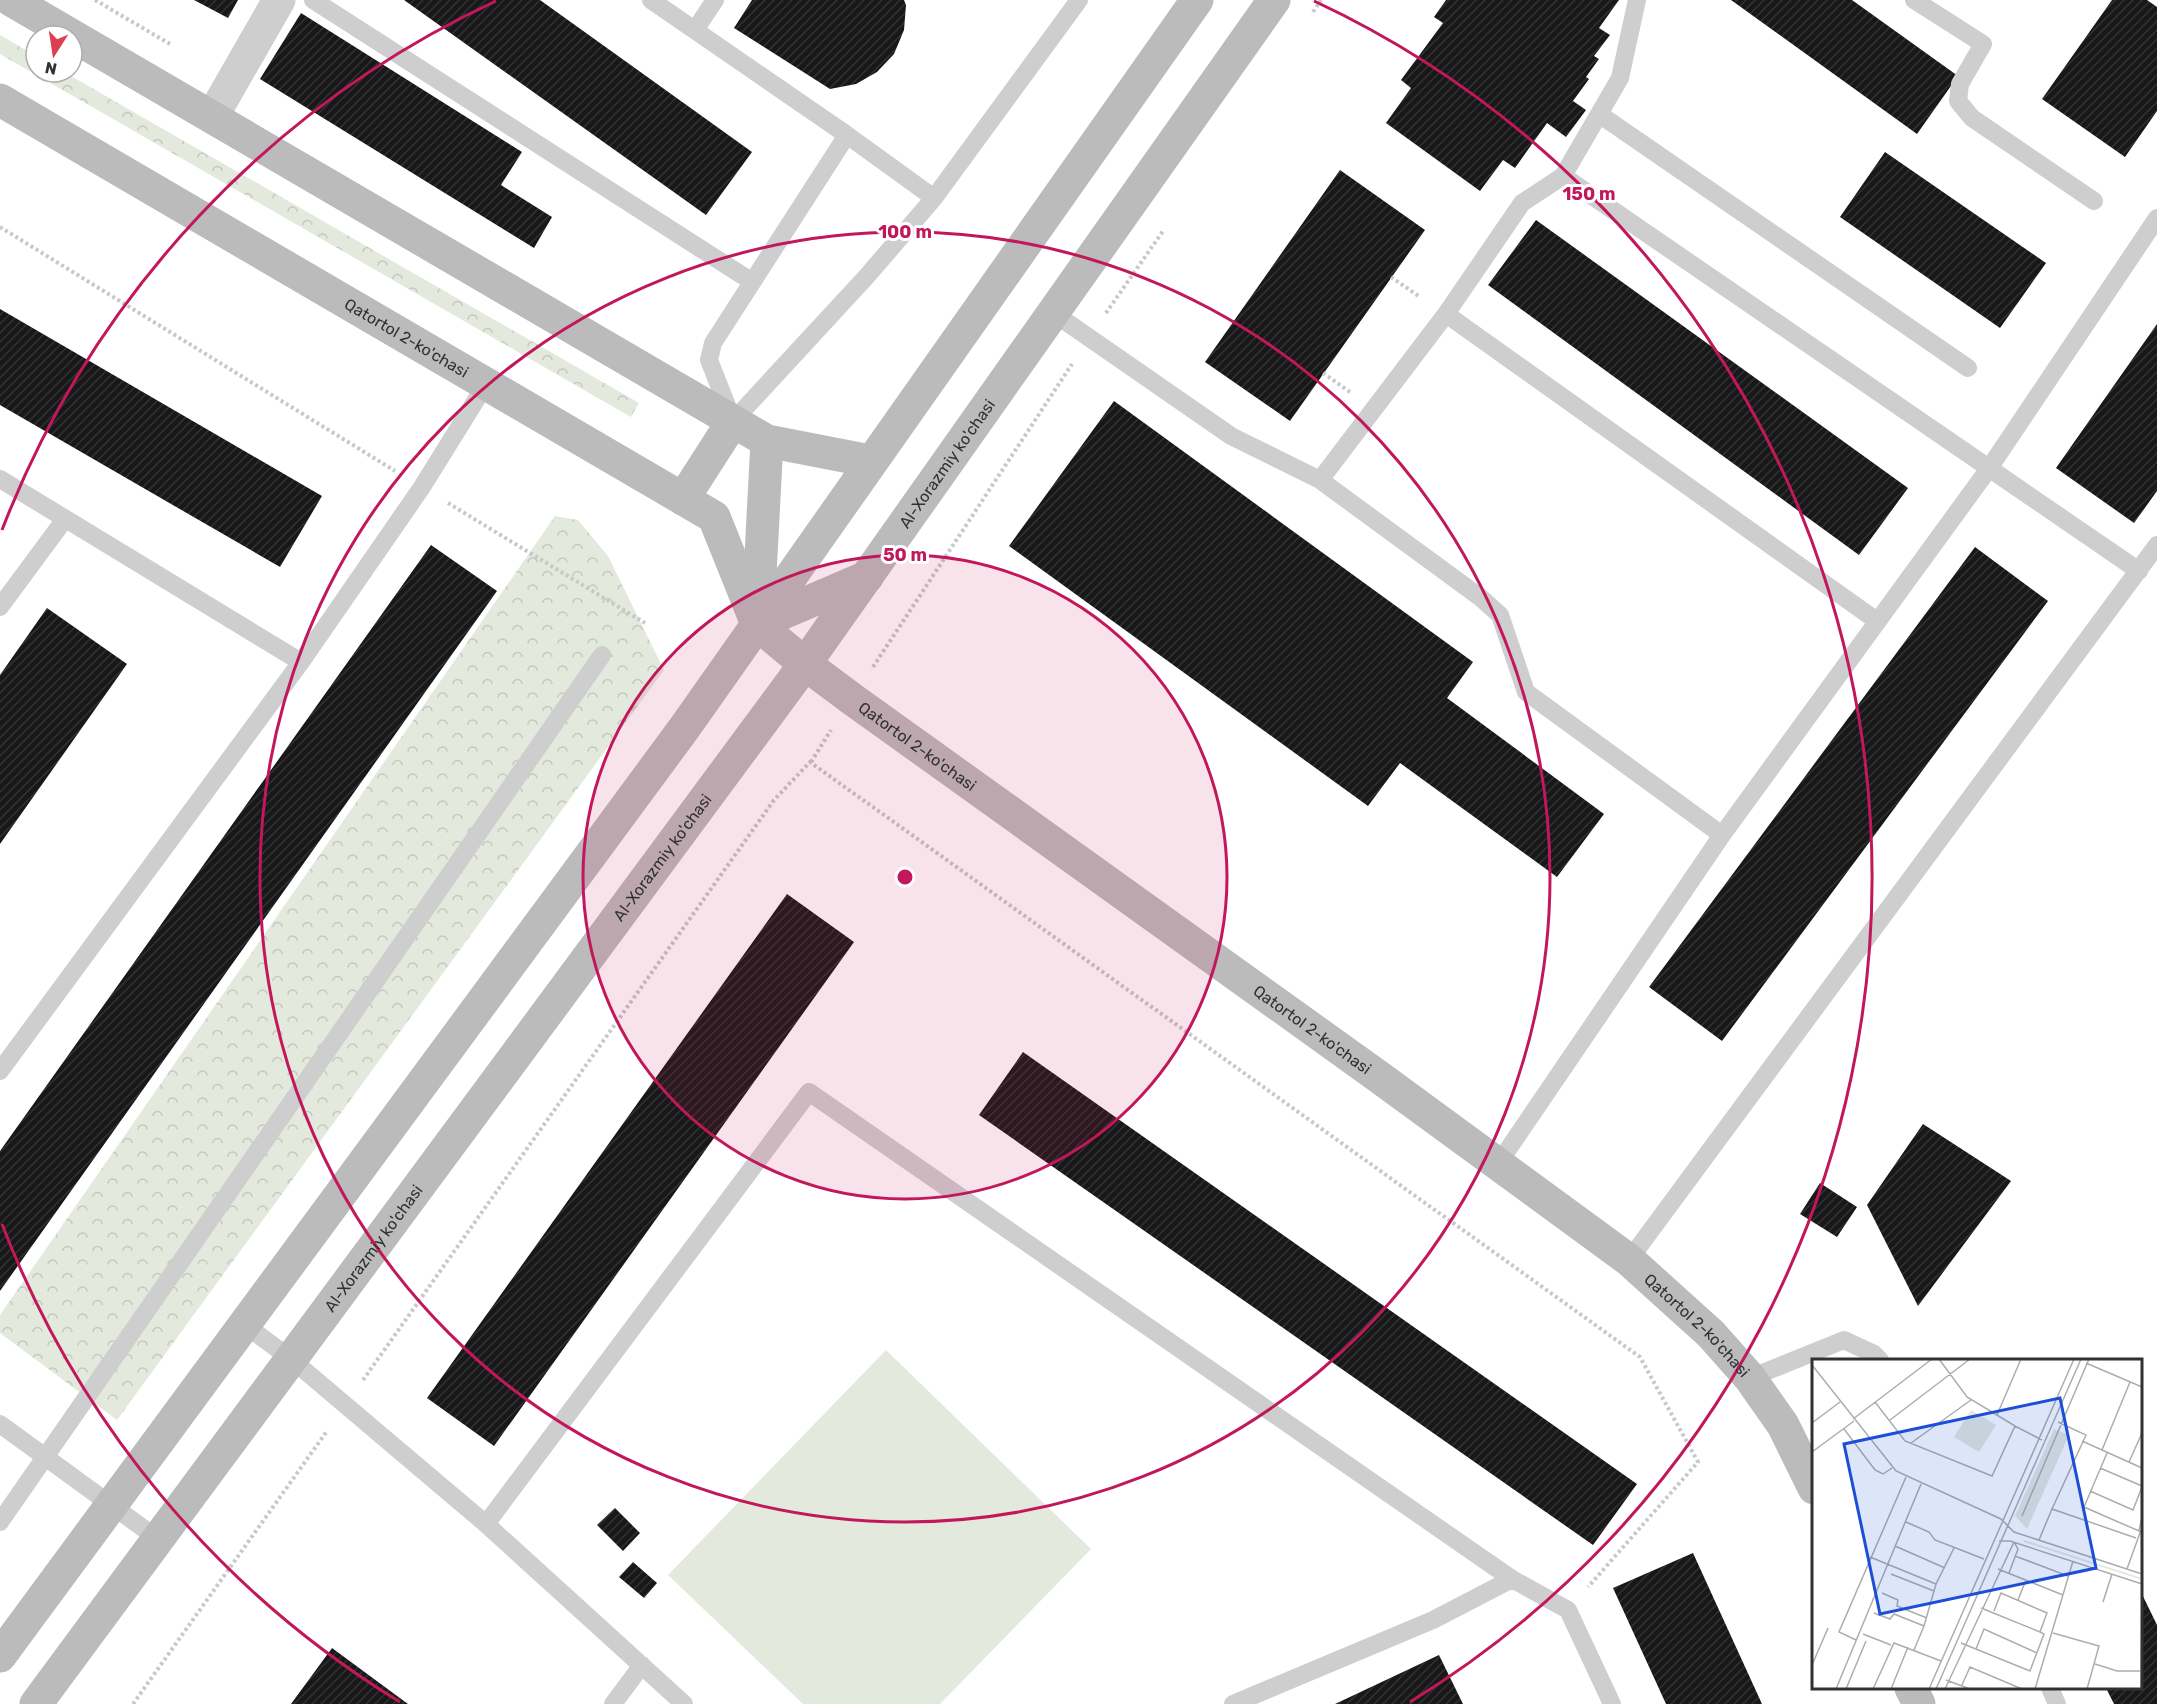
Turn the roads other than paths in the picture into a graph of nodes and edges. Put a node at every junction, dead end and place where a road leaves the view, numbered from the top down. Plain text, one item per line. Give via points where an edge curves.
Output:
1 (11, 0) edge
2 (279, 0) edge
3 (313, 0) edge
4 (651, 0) edge
5 (715, 0) edge
6 (1079, 0) edge
7 (1197, 0) edge
8 (1274, 0) edge
9 (1636, 0) edge
10 (1914, 0) edge
11 (695, 30) junction
12 (0, 100) edge
13 (1599, 114) junction
14 (212, 117) junction
15 (847, 135) junction
16 (1563, 176) junction
17 (934, 198) junction
18 (2094, 201) dead end
19 (2157, 218) edge
20 (751, 281) junction
21 (1446, 314) junction
22 (1051, 316) junction
23 (1968, 368) dead end
24 (486, 384) junction
25 (733, 421) junction
26 (767, 441) junction
27 (870, 462) junction
28 (1990, 467) junction
29 (0, 479) edge
30 (1320, 480) junction
31 (683, 499) junction
32 (65, 519) junction
33 (2157, 545) edge
34 (2139, 571) junction
35 (867, 577) junction
36 (0, 607) edge
37 (1877, 621) junction
38 (757, 624) junction
39 (602, 655) dead end
40 (301, 662) junction
41 (805, 664) junction
42 (1722, 835) junction
43 (0, 1071) edge
44 (1498, 1164) junction
45 (1629, 1260) junction
46 (244, 1324) junction
47 (291, 1359) junction
48 (1879, 1359) edge
49 (1750, 1378) junction
50 (0, 1424) edge
51 (46, 1458) junction
52 (1812, 1484) edge
53 (111, 1506) junction
54 (0, 1521) edge
55 (486, 1524) junction
56 (158, 1539) junction
57 (1512, 1579) junction
58 (0, 1656) edge
59 (642, 1665) junction
60 (1912, 1689) edge
61 (2050, 1689) edge
62 (36, 1704) edge
63 (614, 1704) edge
64 (684, 1704) edge
65 (1233, 1704) edge
66 (1612, 1704) edge
67 (1919, 1704) edge
68 (2057, 1704) edge

1 - 14 main road
2 - 14 street
3 - 20 lane
4 - 11 lane
5 - 11 lane
6 - 17 lane
7 - 27 main road
8 - 22 main road, Al-Xorazmiy ko'chasi
9 - 13 lane via 1620,78
10 - 18 lane via 1983,44 1960,84 1958,101 1972,117
11 - 15 lane
12 - 24 main road, Qatortol 2-ko'chasi
13 - 16 lane
13 - 23 lane
14 - 25 main road
15 - 17 lane
15 - 20 lane
16 - 21 lane via 1522,202
16 - 28 lane
17 - 25 lane
19 - 28 lane
20 - 25 lane via 713,343 708,360
21 - 30 lane
21 - 37 lane
22 - 30 lane via 1068,323 1231,436
22 - 35 main road, Al-Xorazmiy ko'chasi
24 - 31 main road, Qatortol 2-ko'chasi
24 - 40 lane via 422,487
25 - 26 main road
25 - 31 main road
26 - 27 main road
26 - 38 main road
27 - 38 main road
28 - 34 lane
28 - 37 lane
29 - 32 lane
30 - 42 lane via 1500,615 1526,692
31 - 38 main road, Qatortol 2-ko'chasi via 714,517
32 - 36 lane
32 - 40 lane
33 - 34 lane
34 - 45 lane
35 - 38 main road
35 - 41 main road, Al-Xorazmiy ko'chasi
37 - 42 lane
38 - 41 main road, Qatortol 2-ko'chasi
38 - 46 main road
39 - 51 lane
40 - 43 lane
41 - 44 main road, Qatortol 2-ko'chasi
41 - 47 main road, Al-Xorazmiy ko'chasi
42 - 44 lane
44 - 45 main road, Qatortol 2-ko'chasi
45 - 49 main road, Qatortol 2-ko'chasi via 1711,1334
46 - 47 lane
46 - 53 main road
47 - 55 lane
47 - 56 main road, Al-Xorazmiy ko'chasi
48 - 49 lane via 1844,1340
49 - 52 main road, Qatortol 2-ko'chasi via 1783,1425
50 - 51 lane
51 - 53 lane
51 - 54 lane
53 - 56 lane
53 - 58 main road
55 - 57 lane via 809,1092
55 - 59 lane
56 - 62 main road, Al-Xorazmiy ko'chasi
57 - 65 lane via 1434,1620
57 - 66 lane via 1568,1610
59 - 63 lane
59 - 64 lane
60 - 67 main road
61 - 68 lane

